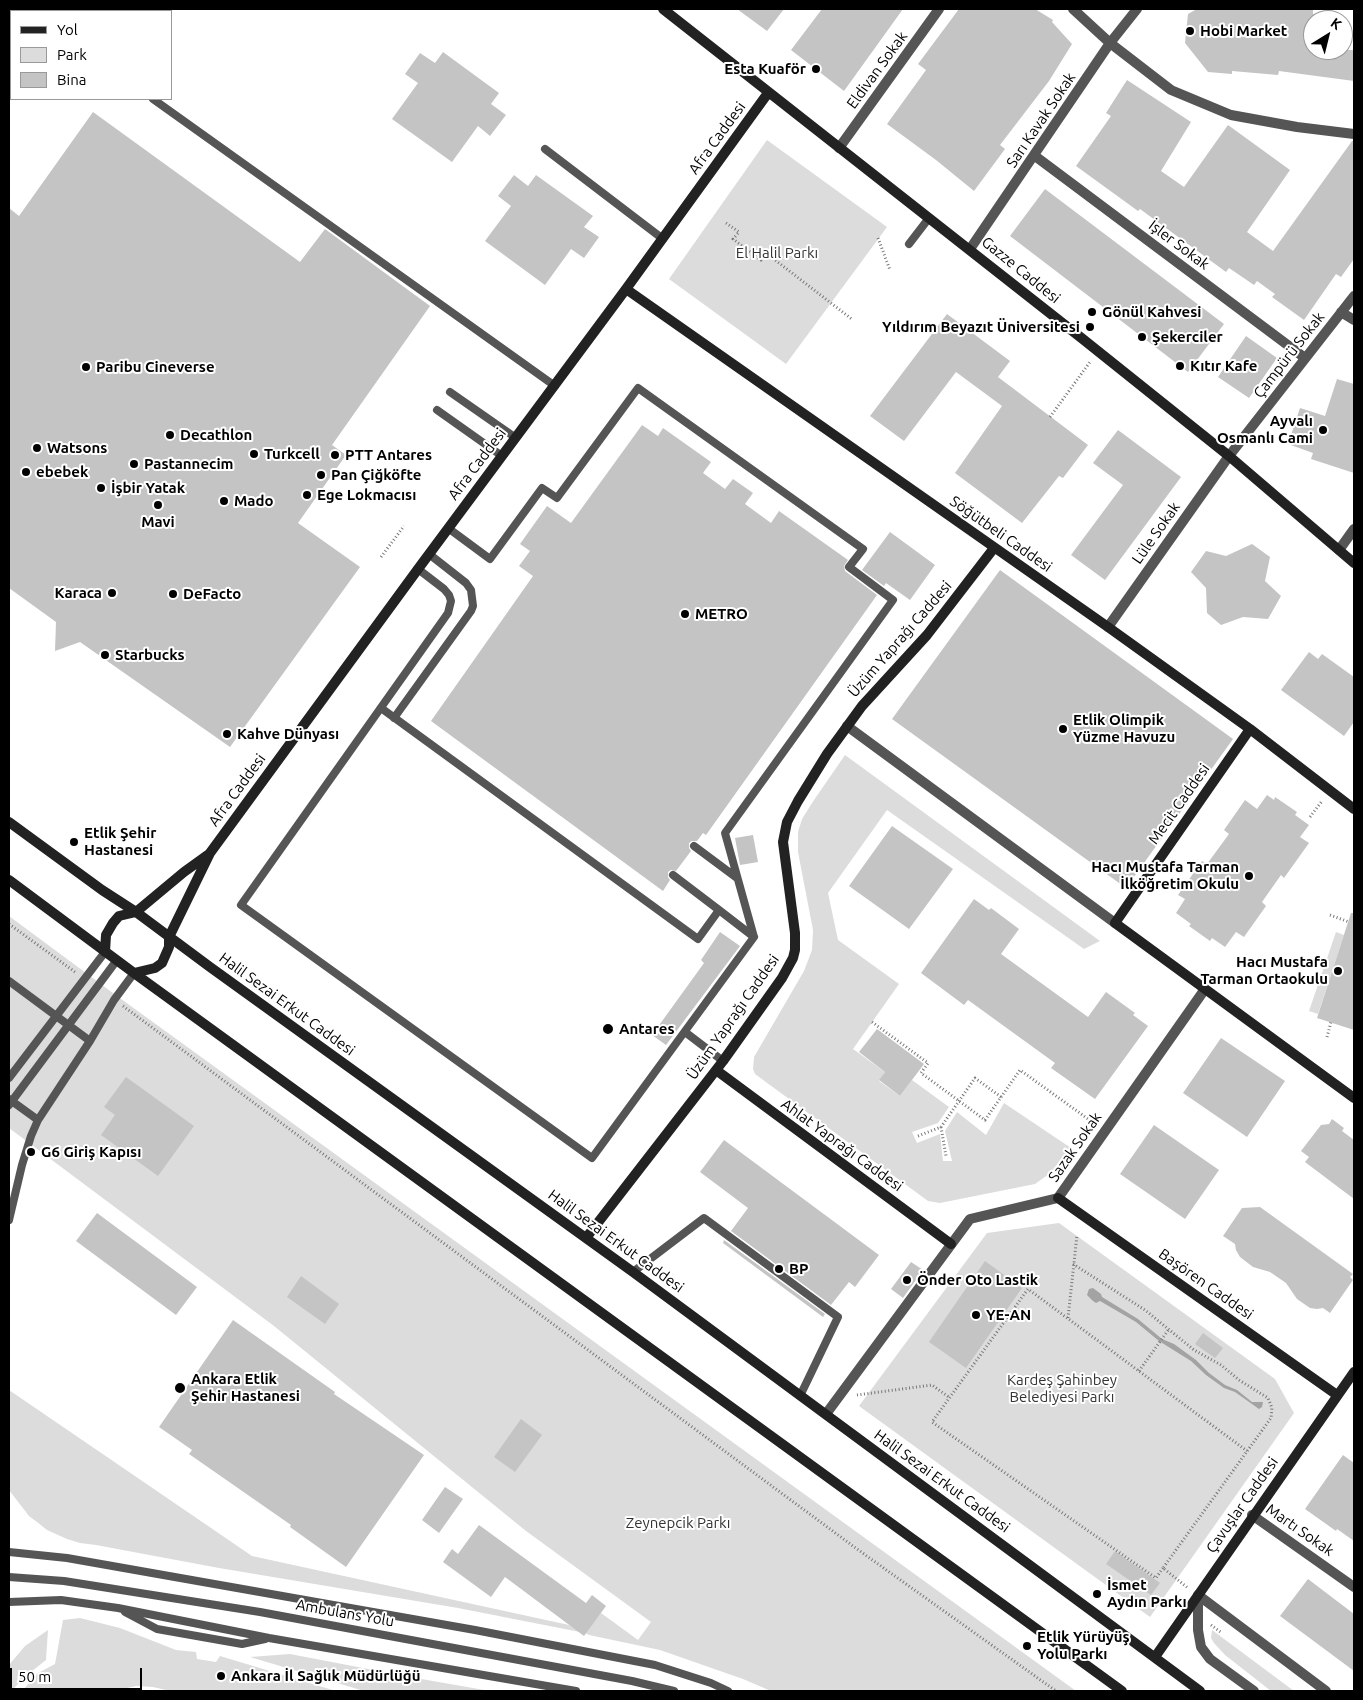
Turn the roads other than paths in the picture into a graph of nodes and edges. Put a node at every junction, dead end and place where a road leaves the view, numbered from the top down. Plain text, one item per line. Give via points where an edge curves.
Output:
1 (939, 9) edge
2 (1073, 9) edge
3 (1137, 9) edge
4 (670, 11) edge
5 (1110, 43) junction
6 (768, 93) junction
7 (155, 100) edge
8 (1354, 134) edge
9 (839, 148) junction
10 (545, 149) dead end
11 (1035, 156) junction
12 (930, 218) junction
13 (662, 239) junction
14 (909, 244) dead end
15 (970, 249) junction
16 (626, 289) junction
17 (1354, 296) edge
18 (1342, 312) junction
19 (1354, 320) edge
20 (1305, 358) junction
21 (555, 386) junction
22 (450, 392) dead end
23 (437, 410) dead end
24 (516, 438) junction
25 (502, 456) junction
26 (1229, 456) junction
27 (448, 528) junction
28 (1354, 529) edge
29 (994, 548) junction
30 (1339, 550) junction
31 (429, 554) junction
32 (1354, 562) edge
33 (418, 569) junction
34 (1108, 627) junction
35 (381, 708) junction
36 (394, 718) junction
37 (847, 726) junction
38 (1250, 729) junction
39 (1354, 809) edge
40 (9, 822) edge
41 (694, 846) dead end
42 (210, 853) junction
43 (673, 876) dead end
44 (737, 878) junction
45 (9, 880) edge
46 (719, 910) junction
47 (136, 912) junction
48 (1115, 923) junction
49 (169, 937) junction
50 (754, 937) junction
51 (105, 952) junction
52 (117, 960) junction
53 (134, 973) junction
54 (9, 981) edge
55 (1205, 989) junction
56 (56, 1017) junction
57 (68, 1025) junction
58 (685, 1032) junction
59 (90, 1041) junction
60 (723, 1061) junction
61 (716, 1070) junction
62 (9, 1078) edge
63 (1354, 1098) edge
64 (10, 1101) edge
65 (38, 1120) junction
66 (1058, 1198) junction
67 (9, 1220) edge
68 (586, 1238) junction
69 (951, 1244) junction
70 (633, 1272) junction
71 (1354, 1372) edge
72 (800, 1396) junction
73 (1337, 1396) junction
74 (826, 1414) junction
75 (1252, 1515) junction
76 (9, 1552) edge
77 (9, 1578) edge
78 (1354, 1588) edge
79 (1198, 1595) junction
80 (9, 1602) edge
81 (118, 1608) junction
82 (269, 1638) junction
83 (1154, 1657) junction
84 (576, 1691) edge
85 (674, 1691) edge
86 (728, 1691) edge
87 (1122, 1691) edge
88 (1200, 1691) edge
89 (1254, 1691) edge
90 (1326, 1691) edge

1 - 9 street, Eldivan Sokak
2 - 5 street
3 - 5 street, Sarı Kavak Sokak
4 - 6 street, Gazze Caddesi
5 - 8 street via 1171,90 1231,115
5 - 11 street, Sarı Kavak Sokak
6 - 9 street, Gazze Caddesi
6 - 13 street, Afra Caddesi
7 - 21 lane
9 - 12 street, Gazze Caddesi
10 - 13 lane
11 - 15 street, Sarı Kavak Sokak
11 - 20 street, İşler Sokak
12 - 14 lane
12 - 15 street, Gazze Caddesi
13 - 16 street, Afra Caddesi
15 - 26 street, Gazze Caddesi
16 - 21 street, Afra Caddesi
16 - 29 street, Söğütbeli Caddesi
17 - 18 street, Çampürü Sokak
18 - 19 street
18 - 20 street, Çampürü Sokak
20 - 26 street, Çampürü Sokak
21 - 24 street, Afra Caddesi
22 - 24 lane
23 - 25 lane
24 - 25 street, Afra Caddesi
25 - 27 street, Afra Caddesi
26 - 30 street, Gazze Caddesi
26 - 34 street, Lüle Sokak
27 - 31 street, Afra Caddesi
27 - 44 lane via 490,559 542,488 556,498 638,388 863,549 849,567 893,600 725,833
28 - 30 street
29 - 34 street, Söğütbeli Caddesi
29 - 37 street, Üzüm Yaprağı Caddesi via 927,635
30 - 32 street, Gazze Caddesi
31 - 33 street, Afra Caddesi
31 - 36 lane via 466,583 471,590 473,606
33 - 35 lane via 444,589 451,607
33 - 42 street, Afra Caddesi
34 - 38 street, Söğütbeli Caddesi
35 - 36 lane
35 - 58 lane via 241,905 592,1158
36 - 46 lane via 698,940
37 - 48 street
37 - 60 street, Üzüm Yaprağı Caddesi via 787,822 784,854 795,933 793,958
38 - 39 street, Söğütbeli Caddesi
38 - 48 street, Mecit Caddesi
40 - 47 street, Halil Sezai Erkut Caddesi
41 - 44 lane
42 - 47 street, Afra Caddesi
42 - 49 street, Afra Caddesi
43 - 46 lane
44 - 50 lane
45 - 51 street
46 - 50 lane
47 - 49 street, Halil Sezai Erkut Caddesi
47 - 51 street via 119,916 113,923 106,935
48 - 55 street
49 - 53 street via 169,947 162,963
49 - 68 street, Halil Sezai Erkut Caddesi
50 - 58 lane
51 - 52 street
51 - 56 lane
52 - 53 street
52 - 57 lane
53 - 59 lane
53 - 87 street
54 - 56 lane
55 - 63 street
55 - 66 street, Sazak Sokak
56 - 57 lane
56 - 62 lane
57 - 59 lane
57 - 64 lane
58 - 60 lane
59 - 65 lane
60 - 61 street, Üzüm Yaprağı Caddesi
61 - 68 street, Üzüm Yaprağı Caddesi
61 - 69 street, Ahlat Yaprağı Caddesi
64 - 65 lane
65 - 67 lane via 22,1165
66 - 69 street, Sazak Sokak via 970,1219
66 - 73 street, Başören Caddesi
68 - 70 street, Halil Sezai Erkut Caddesi
69 - 74 street, Sazak Sokak
70 - 72 street, Halil Sezai Erkut Caddesi
70 - 72 lane via 704,1218 815,1299 838,1317
71 - 73 street, Çavuşlar Caddesi
72 - 74 street, Halil Sezai Erkut Caddesi
73 - 75 street, Çavuşlar Caddesi
74 - 83 street, Halil Sezai Erkut Caddesi
75 - 78 street, Martı Sokak
75 - 79 street, Çavuşlar Caddesi
76 - 86 lane via 67,1558 655,1664
77 - 85 lane, Ambulans Yolu via 64,1581 260,1612 632,1680
79 - 83 street, Çavuşlar Caddesi
79 - 89 street via 1198,1630 1210,1660
79 - 90 street
80 - 81 lane via 61,1600
81 - 82 lane
81 - 82 lane via 156,1629 242,1644
82 - 84 lane
83 - 88 street, Halil Sezai Erkut Caddesi

